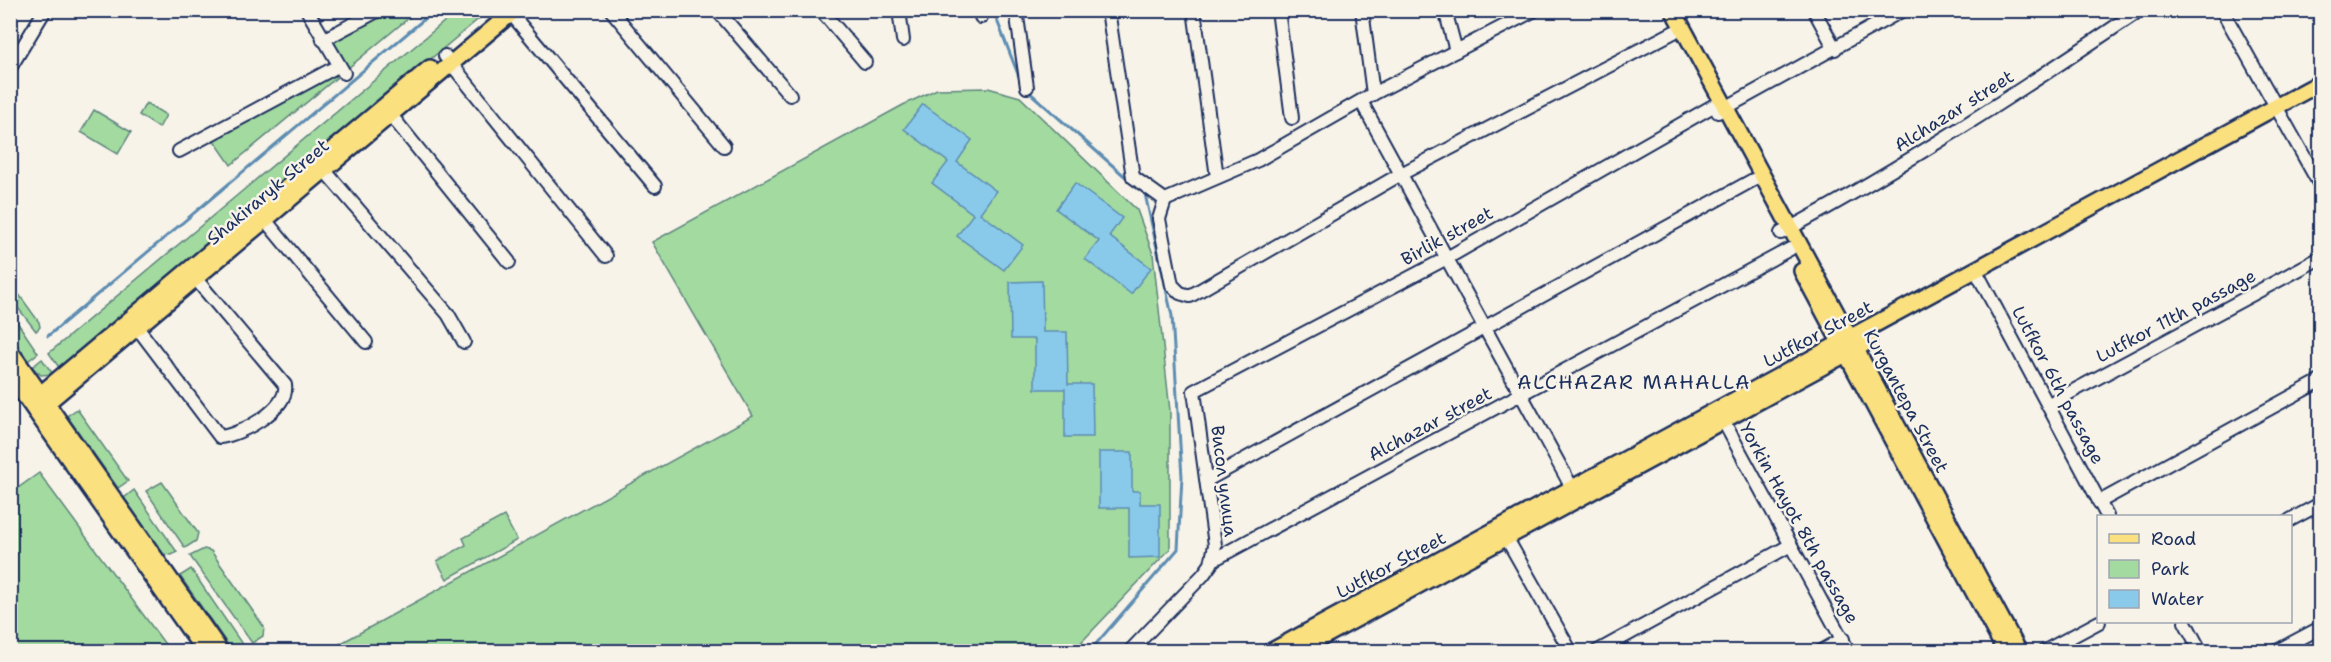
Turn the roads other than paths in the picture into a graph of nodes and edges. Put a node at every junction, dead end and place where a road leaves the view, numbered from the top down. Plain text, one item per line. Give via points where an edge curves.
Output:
1 (45, 10) edge
2 (307, 10) edge
3 (379, 10) edge
4 (611, 10) edge
5 (717, 10) edge
6 (821, 10) edge
7 (899, 10) edge
8 (1016, 10) edge
9 (1108, 10) edge
10 (1194, 10) edge
11 (1278, 10) edge
12 (1362, 10) edge
13 (1445, 10) edge
14 (1662, 10) edge
15 (1673, 10) edge
16 (1814, 10) edge
17 (1903, 10) edge
18 (2140, 10) edge
19 (2222, 10) edge
20 (508, 11) edge
21 (1531, 12) edge
22 (1674, 32) junction
23 (323, 40) junction
24 (903, 40) dead end
25 (1835, 49) junction
26 (1456, 51) junction
27 (448, 60) junction
28 (865, 62) dead end
29 (10, 68) edge
30 (2320, 83) edge
31 (1027, 87) dead end
32 (1373, 94) junction
33 (790, 95) dead end
34 (2320, 95) edge
35 (1362, 103) junction
36 (1719, 109) junction
37 (387, 111) junction
38 (2281, 111) junction
39 (1292, 118) dead end
40 (724, 146) dead end
41 (180, 151) dead end
42 (321, 166) junction
43 (1401, 174) junction
44 (1217, 177) junction
45 (1753, 180) junction
46 (2320, 185) edge
47 (655, 186) dead end
48 (1165, 200) junction
49 (261, 216) junction
50 (1786, 230) junction
51 (1790, 249) junction
52 (606, 256) dead end
53 (1447, 258) junction
54 (2320, 258) edge
55 (509, 262) dead end
56 (192, 274) junction
57 (1978, 276) junction
58 (133, 323) junction
59 (1485, 326) junction
60 (366, 342) dead end
61 (464, 342) dead end
62 (1849, 346) junction
63 (10, 351) edge
64 (10, 375) edge
65 (2320, 381) edge
66 (1194, 391) joint
67 (1523, 395) junction
68 (38, 403) junction
69 (2049, 404) junction
70 (1720, 416) junction
71 (1207, 480) junction
72 (1575, 494) junction
73 (2100, 502) junction
74 (2320, 504) edge
75 (2106, 515) edge
76 (2292, 519) edge
77 (1503, 533) junction
78 (1790, 546) junction
79 (1213, 560) junction
80 (2097, 622) edge
81 (2186, 623) edge
82 (2320, 628) edge
83 (1843, 639) junction
84 (2299, 639) junction
85 (1303, 646) edge
86 (205, 651) edge
87 (221, 651) edge
88 (1130, 651) edge
89 (1270, 651) edge
90 (1571, 651) edge
91 (1596, 651) edge
92 (1820, 651) edge
93 (1849, 651) edge
94 (2006, 651) edge
95 (2019, 651) edge
96 (2043, 651) edge
97 (2201, 651) edge
98 (2275, 651) edge
99 (2306, 651) edge

1 - 29 street
2 - 23 street
3 - 23 street
4 - 40 street
5 - 33 street
6 - 28 street
7 - 24 street
8 - 31 street
9 - 48 street via 1133,177
10 - 44 street
11 - 39 street
12 - 32 street
13 - 26 street
14 - 22 main road, Kurgantepa Street
15 - 36 main road, Kurgantepa Street
16 - 25 street
17 - 25 street, Birlik street
18 - 50 street, Alchazar street via 1992,110
19 - 38 street
20 - 27 main road, Shakiraryk Street
20 - 47 street
21 - 26 street
22 - 36 main road, Kurgantepa Street
22 - 43 street
23 - 41 street via 341,70
25 - 36 street, Birlik street
26 - 32 street
27 - 37 main road, Shakiraryk Street
27 - 52 street
30 - 38 main road, Lutfkor Street
32 - 35 street
34 - 38 main road, Lutfkor Street
35 - 43 street
35 - 44 street via 1258,160
36 - 45 main road, Kurgantepa Street
36 - 50 main road, Kurgantepa Street
36 - 53 street, Birlik street
37 - 42 main road, Shakiraryk Street
37 - 55 street
38 - 46 street
38 - 57 main road, Lutfkor Street
42 - 49 main road, Shakiraryk Street
42 - 61 street via 448,314
43 - 48 street via 1190,296 1172,285 1159,219
43 - 53 street
44 - 48 street
45 - 50 main road, Kurgantepa Street
45 - 59 street
49 - 56 main road, Shakiraryk Street
49 - 60 street
50 - 51 main road, Kurgantepa Street
50 - 62 main road, Kurgantepa Street
51 - 62 main road, Kurgantepa Street
51 - 67 street, Alchazar street
53 - 59 street
53 - 66 street, Birlik street
54 - 69 street, Lutfkor 11th passage
56 - 58 main road, Shakiraryk Street
56 - 58 street via 285,385 281,404 238,432 220,437
57 - 62 main road, Lutfkor Street
57 - 69 street, Lutfkor 6th passage
58 - 68 main road, Shakiraryk Street
59 - 67 street
59 - 71 street
62 - 70 main road, Lutfkor Street
62 - 94 main road, Kurgantepa Street
62 - 95 main road, Kurgantepa Street
63 - 68 main road
64 - 68 main road
65 - 73 street
66 - 71 street, Висол улица
67 - 72 street
67 - 79 street, Alchazar street
68 - 86 main road
68 - 87 main road
69 - 73 street, Lutfkor 6th passage
70 - 72 main road, Lutfkor Street
70 - 78 street, Yorkin Hayot 8th passage
71 - 79 street, Висол улица via 1215,545
72 - 77 main road, Lutfkor Street
73 - 75 street, Lutfkor 6th passage
74 - 76 street
77 - 85 main road, Lutfkor Street
77 - 90 street
78 - 83 street, Yorkin Hayot 8th passage
78 - 91 street
79 - 88 street, Висол улица
80 - 96 street
81 - 97 street
82 - 84 street
83 - 92 street
83 - 93 street, Yorkin Hayot 8th passage
84 - 98 street
84 - 99 street
85 - 89 main road, Lutfkor Street

